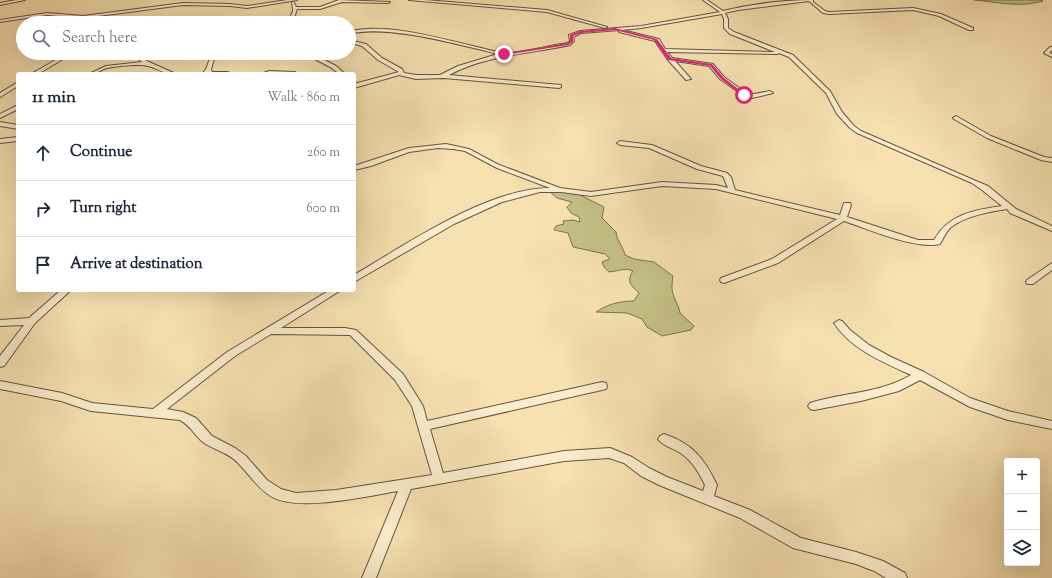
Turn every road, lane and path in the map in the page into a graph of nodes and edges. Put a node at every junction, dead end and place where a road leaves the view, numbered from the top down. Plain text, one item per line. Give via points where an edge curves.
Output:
1 (22, 0) edge
2 (295, 0) edge
3 (343, 0) edge
4 (411, 0) edge
5 (705, 0) edge
6 (810, 0) edge
7 (388, 2) dead end
8 (0, 4) edge
9 (295, 8) junction
10 (723, 13) junction
11 (33, 16) edge
12 (71, 16) edge
13 (91, 16) edge
14 (292, 16) edge
15 (16, 19) edge
16 (0, 21) edge
17 (615, 29) junction
18 (971, 29) dead end
19 (356, 31) edge
20 (356, 43) edge
21 (1052, 48) edge
22 (663, 50) junction
23 (783, 53) junction
24 (504, 54) junction
25 (1052, 56) edge
26 (670, 59) junction
27 (59, 60) edge
28 (142, 60) edge
29 (211, 60) edge
30 (321, 60) edge
31 (147, 63) junction
32 (38, 72) edge
33 (96, 72) edge
34 (166, 72) edge
35 (207, 72) edge
36 (340, 72) edge
37 (402, 73) junction
38 (443, 76) junction
39 (688, 79) dead end
40 (356, 84) edge
41 (16, 85) edge
42 (559, 86) dead end
43 (770, 93) dead end
44 (0, 95) edge
45 (16, 108) edge
46 (0, 116) edge
47 (956, 118) dead end
48 (0, 124) edge
49 (16, 127) edge
50 (16, 139) edge
51 (0, 141) edge
52 (620, 143) dead end
53 (1052, 160) edge
54 (356, 168) edge
55 (561, 190) junction
56 (732, 190) junction
57 (848, 205) dead end
58 (1008, 207) junction
59 (843, 218) junction
60 (1052, 229) edge
61 (1052, 266) edge
62 (356, 278) edge
63 (724, 280) dead end
64 (1030, 282) dead end
65 (64, 292) edge
66 (333, 292) edge
67 (32, 321) junction
68 (839, 322) dead end
69 (0, 323) edge
70 (268, 331) junction
71 (0, 363) edge
72 (920, 375) junction
73 (0, 385) edge
74 (602, 386) dead end
75 (814, 406) dead end
76 (156, 412) junction
77 (1052, 425) edge
78 (423, 426) junction
79 (664, 439) dead end
80 (440, 479) junction
81 (407, 484) junction
82 (707, 498) junction
83 (369, 578) edge
84 (900, 578) edge

1 - 8 street
2 - 9 street
2 - 13 street via 247,7 183,4
3 - 7 street
3 - 9 street via 321,8
4 - 17 street via 546,11
5 - 10 street
6 - 10 street
6 - 18 street via 826,12 913,9 940,15
9 - 14 street
10 - 17 street
10 - 23 street via 726,28 732,33
11 - 12 street
15 - 16 street
17 - 22 street via 655,39
17 - 24 street via 580,32 571,36 572,42 568,44
19 - 24 street via 367,29 438,39
20 - 37 street via 364,45
21 - 25 street via 1046,53
22 - 23 street
22 - 26 street
23 - 58 street via 796,60 820,82 839,113 856,129 974,182
24 - 38 street via 460,67
26 - 39 street
26 - 43 street via 711,65 722,78 748,97
27 - 32 street
28 - 31 street
29 - 35 street
30 - 36 street
31 - 33 street via 106,67
31 - 34 street
37 - 38 street via 416,77
37 - 40 street
38 - 42 street
41 - 44 street
45 - 46 street
47 - 53 street via 989,137 1043,159
48 - 49 street
50 - 51 street
52 - 56 street via 650,146 698,168 725,174
54 - 55 street via 407,151 423,148 458,148 495,166
55 - 56 street via 592,194 662,184
55 - 62 street via 535,191 499,200 451,222
56 - 59 street
57 - 59 street
58 - 59 street via 988,210 957,220 947,226 937,242 930,243 910,240
58 - 60 street
59 - 63 street via 775,261
61 - 64 street
65 - 67 street
66 - 70 street
67 - 69 street
67 - 71 street
68 - 72 street via 845,331 867,348
70 - 76 street via 231,354
70 - 78 street via 353,332 400,377 417,406
72 - 75 street via 899,387
72 - 77 street via 968,402
73 - 76 street via 62,397 91,407
74 - 78 street
76 - 81 street via 183,416 192,421 208,439 242,459 263,484 278,494 304,498
78 - 80 street
79 - 82 street via 691,452 703,468 711,485
80 - 81 street
80 - 82 street via 564,456 610,453 628,460 662,481
81 - 83 street
82 - 84 street via 745,514 798,544 856,558

